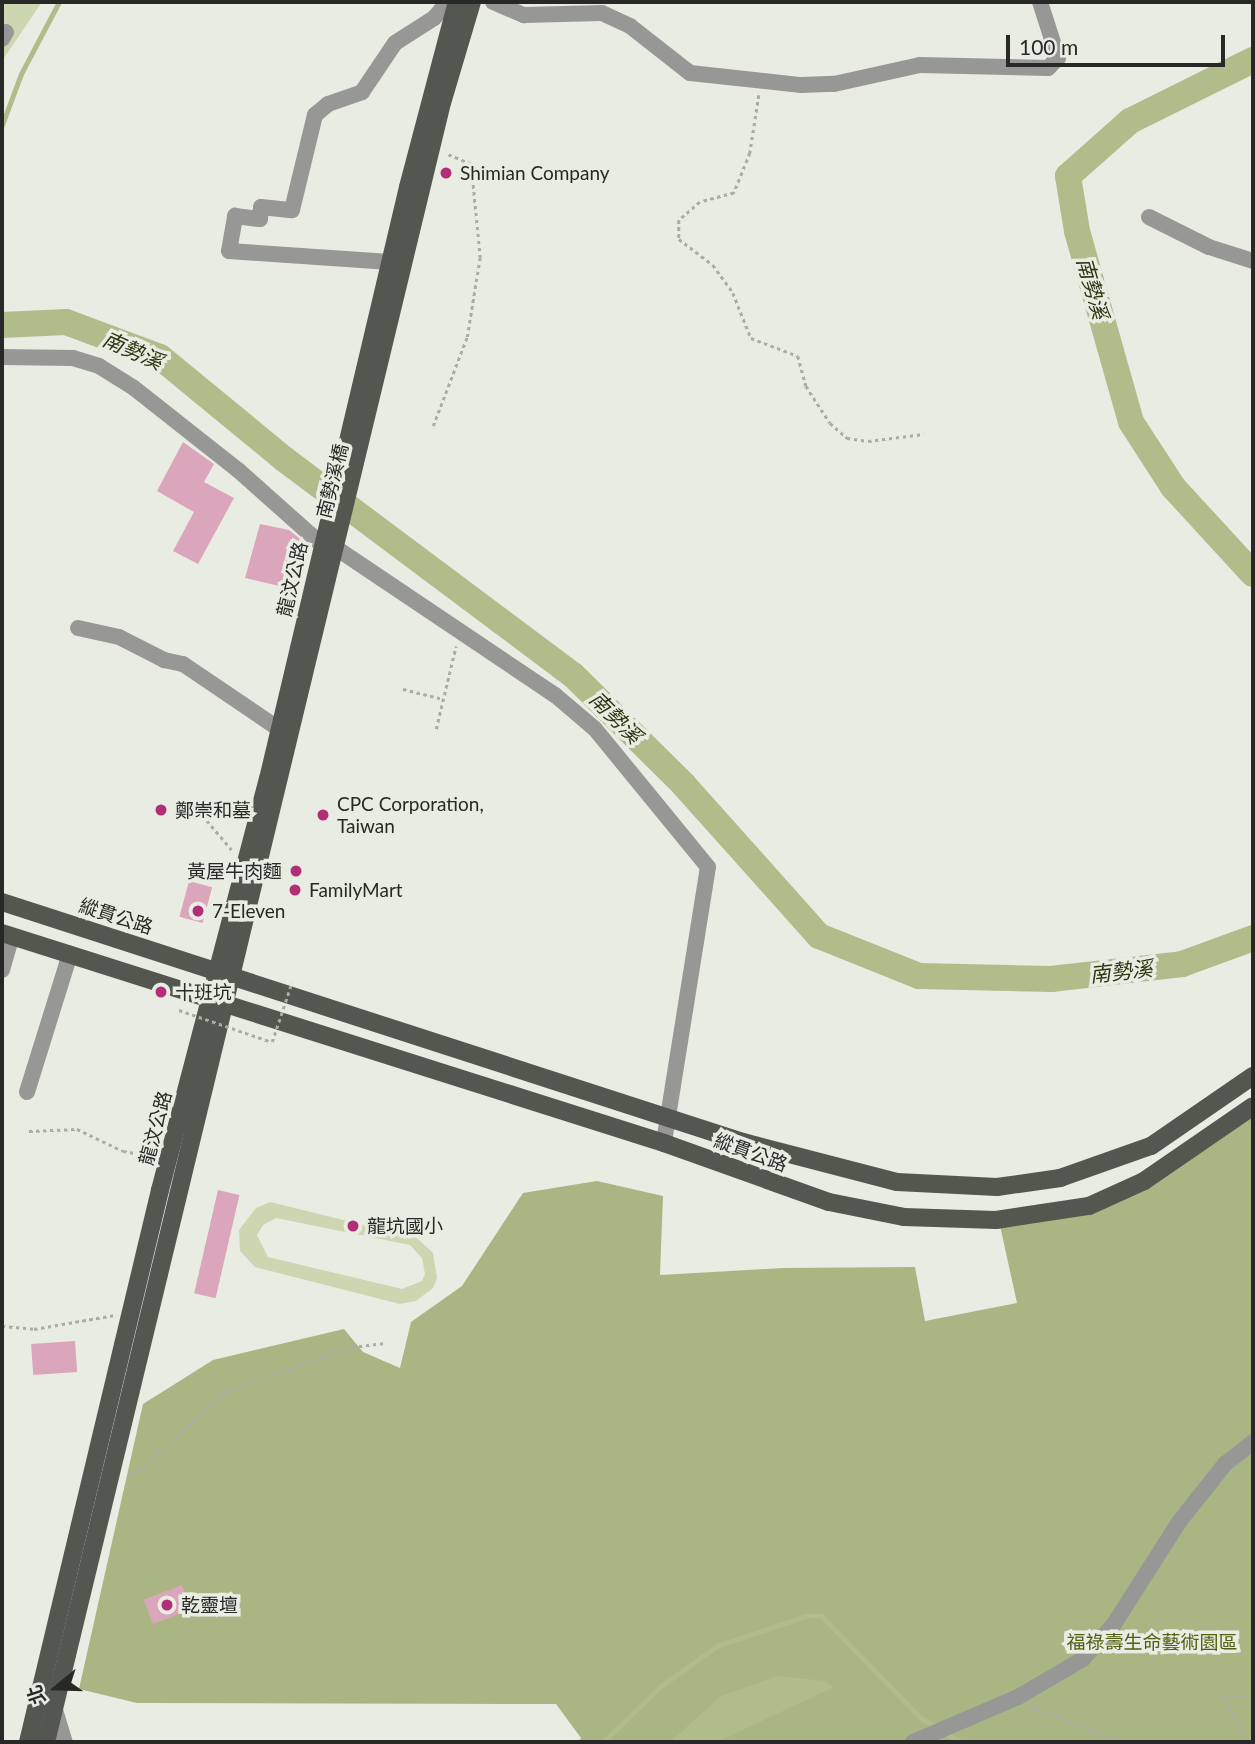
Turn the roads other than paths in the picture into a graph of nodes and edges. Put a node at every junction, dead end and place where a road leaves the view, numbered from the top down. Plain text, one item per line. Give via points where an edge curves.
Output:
1 (448, 2) edge
2 (457, 2) edge
3 (472, 2) edge
4 (493, 2) edge
5 (1040, 2) edge
6 (1149, 217) dead end
7 (1253, 261) edge
8 (398, 263) junction
9 (2, 358) edge
10 (331, 538) junction
11 (78, 628) dead end
12 (279, 729) junction
13 (274, 780) junction
14 (259, 838) junction
15 (2, 902) edge
16 (7, 934) edge
17 (70, 954) junction
18 (2, 971) edge
19 (225, 973) junction
20 (219, 999) junction
21 (1253, 1076) edge
22 (27, 1092) dead end
23 (1253, 1106) edge
24 (668, 1117) junction
25 (664, 1143) junction
26 (1253, 1442) edge
27 (48, 1707) junction
28 (28, 1742) edge
29 (46, 1742) edge
30 (65, 1742) edge
31 (912, 1742) edge

1 - 8 street via 434,18 396,43 362,92 328,104 315,115 292,210 261,207 260,219 235,216 229,251
2 - 8 main road
3 - 8 main road
4 - 5 street via 524,15 602,13 630,26 690,73 834,84 920,65 1048,68 1058,58
6 - 7 street via 1209,247
8 - 10 main road, 南勢溪橋
9 - 10 street via 74,358 99,366
10 - 12 main road, 龍汶公路
10 - 13 main road, 龍汶公路
10 - 24 street via 460,633 555,695 594,729 708,867
11 - 12 street via 119,637 164,660 183,664
12 - 13 main road, 龍汶公路
13 - 14 main road, 龍汶公路
14 - 19 main road, 龍汶公路
14 - 19 main road, 龍汶公路 via 246,858
15 - 19 main road, 縱貫公路
16 - 17 main road, 縱貫公路
16 - 18 street
17 - 20 main road, 縱貫公路
17 - 22 street
19 - 20 main road, 龍汶公路
19 - 24 main road, 縱貫公路
20 - 25 main road, 縱貫公路
20 - 27 main road, 龍汶公路 via 107,1481
20 - 27 main road, 龍汶公路 via 169,1158 131,1311
21 - 24 main road, 縱貫公路 via 1151,1146 1060,1178 997,1187 897,1182
23 - 25 main road, 縱貫公路 via 1133,1186 1062,1212 996,1220 904,1217 829,1202
24 - 25 street
26 - 31 street via 1225,1464 1179,1522 1114,1624 1083,1659 1018,1696
27 - 28 main road, 龍汶公路
27 - 29 main road, 龍汶公路
27 - 30 street

